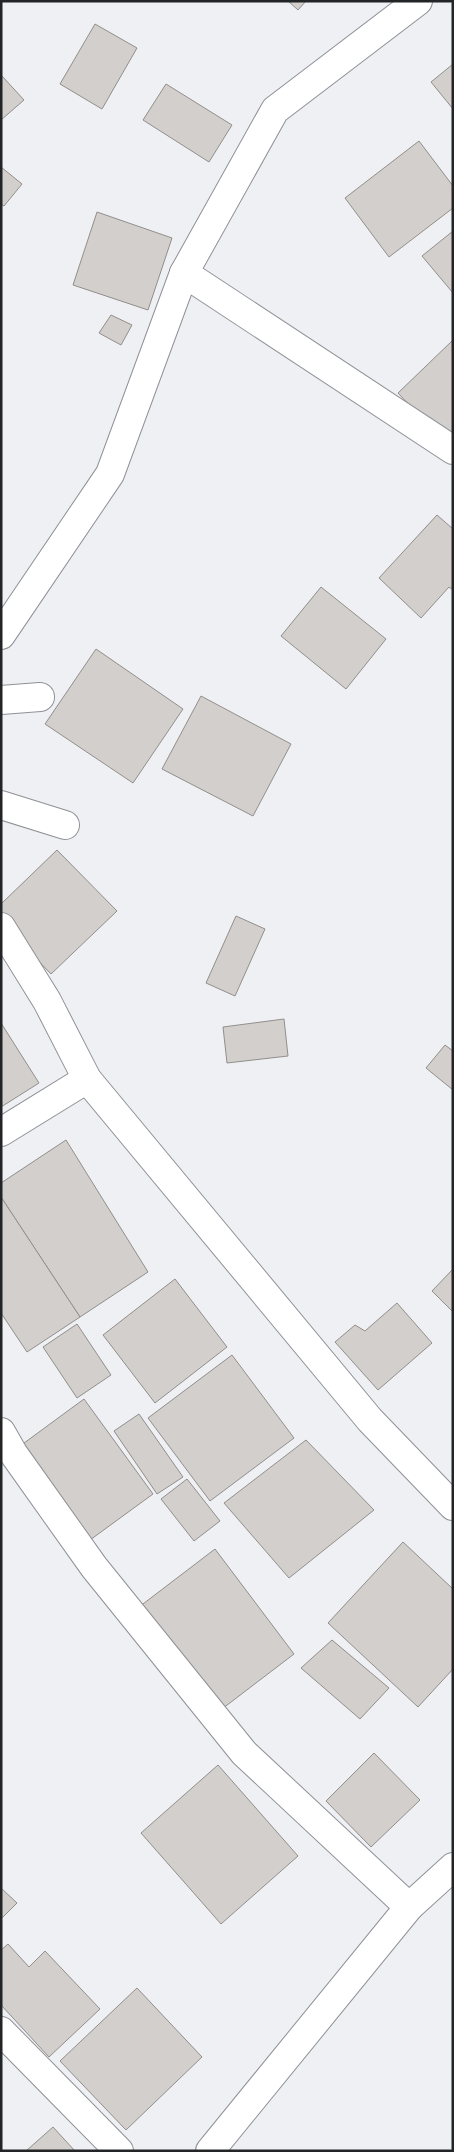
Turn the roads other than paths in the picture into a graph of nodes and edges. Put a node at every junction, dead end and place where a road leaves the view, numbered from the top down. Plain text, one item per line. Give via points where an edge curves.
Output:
1 (418, 1) edge
2 (184, 273) junction
3 (453, 450) edge
4 (1, 635) edge
5 (40, 697) dead end
6 (1, 700) edge
7 (1, 805) edge
8 (65, 825) dead end
9 (1, 927) edge
10 (87, 1079) junction
11 (1, 1132) edge
12 (1, 1432) edge
13 (453, 1506) edge
14 (453, 1867) edge
15 (410, 1906) junction
16 (1, 2031) edge
17 (119, 2151) edge
18 (210, 2151) edge

1 - 2 street via 275,110
2 - 3 street
2 - 4 street via 110,474
5 - 6 street
7 - 8 street
9 - 10 street via 47,1001
10 - 11 street
10 - 13 street via 370,1420
12 - 15 street via 94,1567 244,1753
14 - 15 street
15 - 18 street
16 - 17 street

